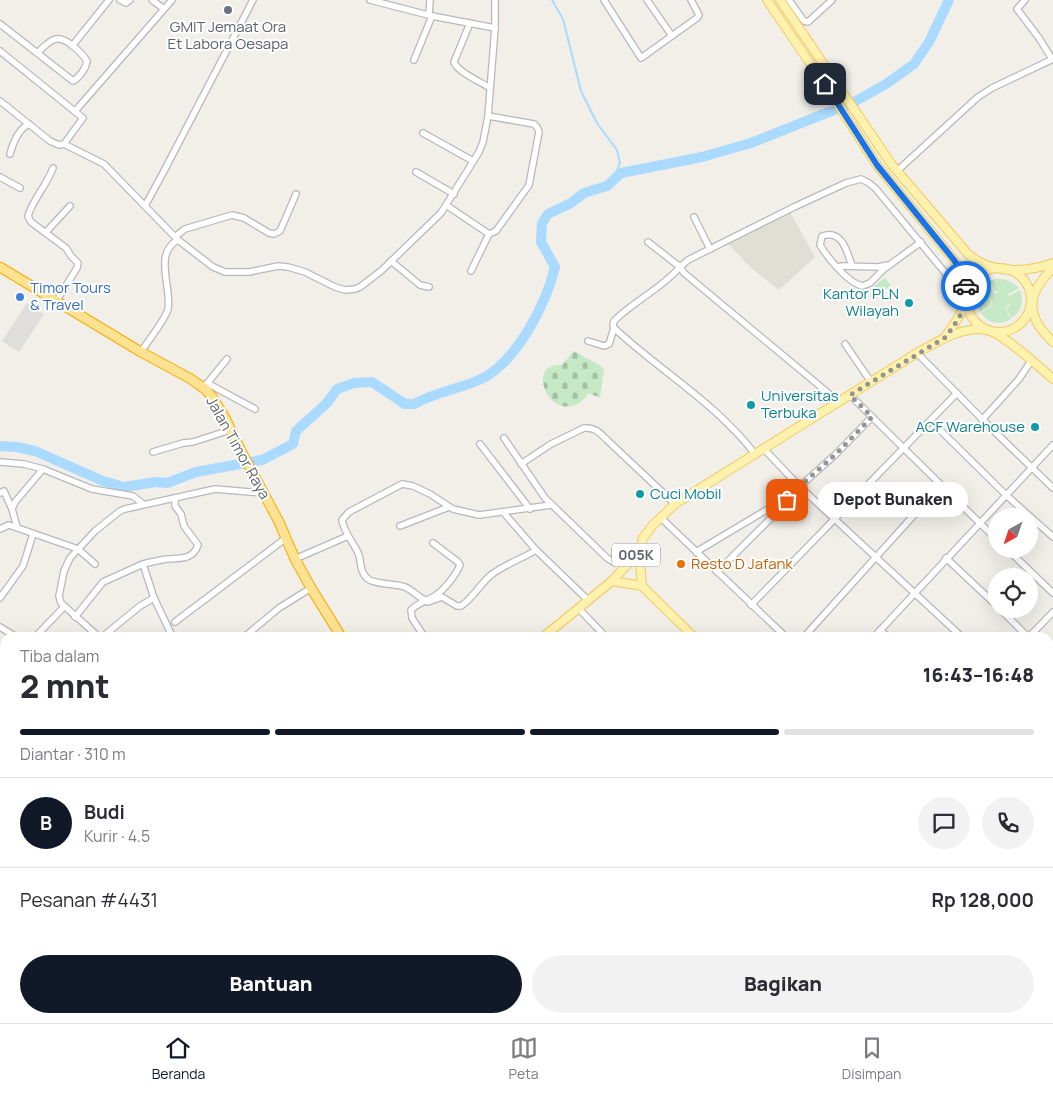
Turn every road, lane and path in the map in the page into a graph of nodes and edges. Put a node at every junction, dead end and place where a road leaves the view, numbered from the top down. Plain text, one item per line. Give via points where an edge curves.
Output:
1 (109, 0) edge
2 (120, 0) edge
3 (130, 0) edge
4 (152, 0) edge
5 (172, 0) edge
6 (252, 0) edge
7 (370, 0) edge
8 (430, 0) edge
9 (494, 0) edge
10 (604, 0) edge
11 (647, 0) edge
12 (767, 0) edge
13 (832, 0) edge
14 (1026, 0) edge
15 (379, 1) edge
16 (694, 1) edge
17 (785, 1) edge
18 (164, 9) junction
19 (431, 15) junction
20 (0, 24) edge
21 (470, 24) junction
22 (495, 28) junction
23 (672, 36) junction
24 (72, 46) junction
25 (0, 51) edge
26 (37, 54) junction
27 (1052, 59) edge
28 (414, 60) dead end
29 (490, 88) junction
30 (0, 101) edge
31 (76, 110) junction
32 (488, 116) junction
33 (29, 124) junction
34 (423, 133) dead end
35 (64, 144) junction
36 (10, 154) dead end
37 (473, 161) junction
38 (53, 168) dead end
39 (897, 171) junction
40 (416, 172) dead end
41 (0, 178) edge
42 (20, 188) dead end
43 (296, 194) dead end
44 (454, 194) junction
45 (446, 205) junction
46 (70, 206) dead end
47 (145, 206) junction
48 (694, 217) dead end
49 (46, 232) junction
50 (489, 234) junction
51 (177, 238) junction
52 (648, 242) dead end
53 (921, 242) junction
54 (710, 249) junction
55 (391, 261) junction
56 (890, 264) junction
57 (1053, 264) edge
58 (852, 266) junction
59 (0, 267) edge
60 (680, 267) junction
61 (838, 267) junction
62 (1004, 268) junction
63 (1053, 268) edge
64 (472, 271) dead end
65 (429, 287) dead end
66 (967, 299) junction
67 (57, 300) junction
68 (1031, 301) junction
69 (614, 328) junction
70 (989, 330) junction
71 (946, 337) junction
72 (588, 341) dead end
73 (1053, 342) edge
74 (845, 344) dead end
75 (141, 352) junction
76 (917, 353) junction
77 (227, 359) dead end
78 (1032, 361) junction
79 (1053, 379) edge
80 (871, 382) junction
81 (205, 385) junction
82 (957, 394) junction
83 (850, 395) junction
84 (839, 402) junction
85 (255, 409) dead end
86 (872, 417) junction
87 (982, 420) junction
88 (931, 421) junction
89 (230, 430) junction
90 (504, 438) dead end
91 (480, 444) dead end
92 (1053, 445) edge
93 (764, 449) junction
94 (904, 449) junction
95 (153, 452) dead end
96 (755, 454) junction
97 (0, 462) edge
98 (521, 464) junction
99 (1032, 467) junction
100 (43, 469) junction
101 (941, 485) junction
102 (800, 488) junction
103 (1053, 488) edge
104 (1, 490) edge
105 (263, 494) junction
106 (1006, 495) junction
107 (788, 497) junction
108 (175, 498) junction
109 (144, 504) junction
110 (676, 504) junction
111 (552, 505) junction
112 (449, 507) junction
113 (12, 509) junction
114 (530, 509) junction
115 (504, 513) junction
116 (660, 517) junction
117 (835, 520) junction
118 (979, 523) junction
119 (400, 526) dead end
120 (17, 527) junction
121 (0, 529) edge
122 (988, 531) edge
123 (33, 534) junction
124 (348, 536) junction
125 (1053, 537) edge
126 (286, 538) junction
127 (433, 543) dead end
128 (78, 549) junction
129 (536, 550) junction
130 (639, 552) junction
131 (696, 552) junction
132 (875, 556) junction
133 (946, 558) junction
134 (1016, 558) edge
135 (295, 559) junction
136 (631, 559) junction
137 (95, 564) dead end
138 (143, 564) junction
139 (717, 572) junction
140 (612, 581) junction
141 (642, 586) junction
142 (311, 588) junction
143 (915, 592) junction
144 (1053, 593) edge
145 (0, 598) edge
146 (154, 598) junction
147 (988, 598) edge
148 (424, 600) junction
149 (589, 601) junction
150 (750, 605) junction
151 (64, 607) junction
152 (579, 609) junction
153 (1053, 612) edge
154 (75, 617) junction
155 (1009, 618) edge
156 (175, 622) dead end
157 (880, 630) joint
158 (40, 632) edge
159 (93, 632) edge
160 (108, 632) edge
161 (170, 632) edge
162 (250, 632) edge
163 (338, 632) edge
164 (421, 632) edge
165 (550, 632) edge
166 (601, 632) edge
167 (689, 632) edge
168 (780, 632) edge
169 (808, 632) edge
170 (882, 632) edge
171 (957, 632) edge
172 (1023, 632) edge
173 (1033, 632) edge

1 - 24 street
2 - 3 street via 126,3
4 - 18 street
5 - 18 street
6 - 47 street
7 - 15 street
8 - 19 street
9 - 22 street
10 - 23 street via 641,58
11 - 23 street
12 - 66 main road via 889,180 954,260 964,275
13 - 17 street via 808,22
14 - 27 street via 1017,9
15 - 19 street
16 - 23 street via 699,15
17 - 39 main road via 811,47
18 - 31 street
19 - 21 street
19 - 28 street
20 - 26 street
21 - 22 street
21 - 29 street via 454,66
22 - 29 street
24 - 26 street via 54,39
24 - 26 street via 87,61 74,81
25 - 31 street
27 - 39 street via 978,97
29 - 32 street
30 - 33 street
31 - 35 street via 83,119
32 - 37 street via 483,142
32 - 50 street via 534,124 539,132 529,185 496,231
33 - 35 street via 50,141
33 - 36 street via 20,130
34 - 37 street
35 - 47 street via 104,164
37 - 44 street
38 - 49 street via 28,216
39 - 62 main road via 974,260
40 - 44 street
41 - 42 street
43 - 51 street via 280,231 274,234 232,214 188,228
44 - 45 street
45 - 50 street
45 - 55 street
46 - 49 street
47 - 51 street
48 - 54 street
49 - 67 street via 66,248 79,265
50 - 64 street
51 - 55 street via 221,271 288,267 350,290 360,287
51 - 75 street via 169,248 165,266 168,308
52 - 60 street
53 - 54 street via 876,189 861,179 833,189
53 - 56 street
53 - 66 street
54 - 60 street
55 - 65 street via 414,281
56 - 58 street
56 - 61 street via 870,283 862,286 845,276
57 - 62 main road via 1024,271
58 - 61 street
58 - 61 street via 841,239 829,234 822,236 820,245
59 - 67 highway, Jalan Timor Raya
60 - 69 street via 623,313 614,322
60 - 84 street
62 - 66 main road via 990,269 978,276 970,286
62 - 68 main road via 1026,282
63 - 68 main road via 1043,278
66 - 70 main road via 973,318
66 - 71 main road, 005K
67 - 75 highway, Jalan Timor Raya
68 - 70 main road via 1025,320 1015,328 1002,332
68 - 73 main road via 1037,323
69 - 72 street via 607,345
69 - 96 street via 713,410
70 - 71 main road, 005K via 972,330
70 - 78 main road
71 - 76 main road, 005K
74 - 80 street
75 - 81 highway, Jalan Timor Raya
76 - 80 main road, 005K
76 - 82 street
77 - 81 street
78 - 79 main road
78 - 87 street
80 - 83 main road, 005K
81 - 85 street
81 - 89 highway, Jalan Timor Raya
82 - 87 street
82 - 88 street
83 - 84 main road, 005K
83 - 86 street
84 - 93 main road, 005K
86 - 94 street
86 - 102 street
87 - 99 street
88 - 94 street
88 - 106 street
89 - 95 street
89 - 105 highway, Jalan Timor Raya
90 - 98 street
91 - 114 street
92 - 99 street
93 - 96 main road, 005K
93 - 102 street
94 - 101 street
94 - 117 street
96 - 110 main road, 005K
97 - 100 street
98 - 110 street via 551,444 590,427
98 - 111 street
99 - 103 street
99 - 106 street
100 - 109 street via 92,489 133,496
100 - 113 street
101 - 118 street
101 - 132 street
102 - 107 street
102 - 117 street
104 - 113 street
105 - 108 street via 215,489
105 - 126 highway, Jalan Timor Raya
106 - 118 street
106 - 125 street
107 - 131 street
107 - 139 street via 783,506
108 - 109 street
108 - 138 street via 184,526 198,546 182,559
109 - 128 street via 120,511
110 - 116 main road, 005K
111 - 114 street
111 - 136 street via 611,562
112 - 115 street via 479,516
112 - 119 street
112 - 124 street via 430,494 402,484 344,516 342,523
113 - 120 street
114 - 115 street
115 - 129 street
116 - 130 main road, 005K via 643,538
116 - 131 street
117 - 132 street
117 - 150 street
118 - 122 street
118 - 133 street
120 - 121 street via 9,525
120 - 123 street
123 - 128 street
123 - 145 street via 24,566
124 - 135 street
124 - 148 street via 368,580 408,588
126 - 135 highway, Jalan Timor Raya
126 - 156 street
127 - 148 street via 460,565 435,596
128 - 137 street
128 - 151 street via 64,571 59,596
129 - 148 street via 489,576 461,606 442,597 430,602
129 - 149 street
130 - 136 main road, 005K
130 - 141 main road
131 - 139 street
132 - 143 street
132 - 169 street
133 - 143 street
133 - 147 street
134 - 144 street
135 - 142 highway, Jalan Timor Raya
136 - 140 main road, 005K
138 - 146 street
138 - 154 street via 103,582
139 - 150 street
140 - 141 main road
140 - 149 main road, 005K
141 - 167 main road
142 - 162 street via 279,608
142 - 163 highway, Jalan Timor Raya
143 - 157 street
143 - 171 street
146 - 160 street
146 - 161 street
148 - 164 street via 412,609 410,616
149 - 152 main road, 005K
150 - 168 street
151 - 154 street
151 - 158 street
152 - 165 main road, 005K
152 - 166 street
153 - 173 street
154 - 159 street
155 - 172 street
157 - 170 street

